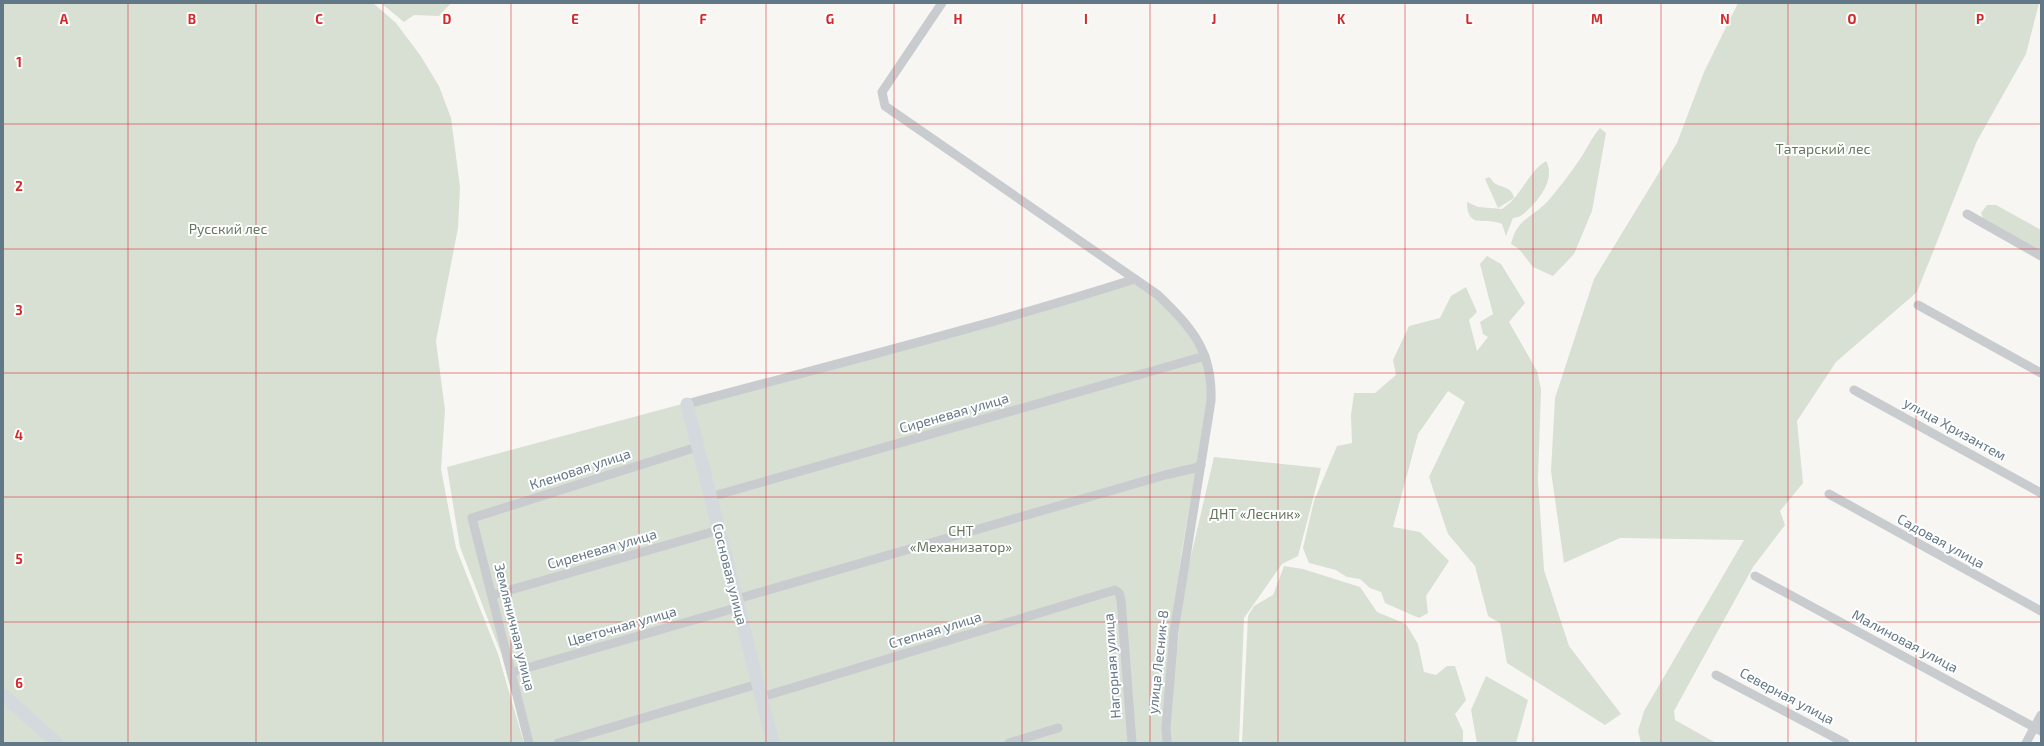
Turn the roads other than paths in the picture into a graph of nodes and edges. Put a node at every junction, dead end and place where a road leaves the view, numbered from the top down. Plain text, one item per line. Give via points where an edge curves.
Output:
1 (942, 3) edge
2 (1967, 214) dead end
3 (2041, 256) edge
4 (1135, 279) junction
5 (1918, 305) dead end
6 (1205, 356) junction
7 (2041, 373) edge
8 (1854, 390) dead end
9 (687, 404) joint
10 (697, 447) junction
11 (1201, 465) junction
12 (2041, 493) edge
13 (1828, 494) dead end
14 (710, 497) junction
15 (472, 518) joint
16 (719, 530) junction
17 (1755, 576) dead end
18 (1116, 590) joint
19 (493, 595) junction
20 (738, 603) junction
21 (2041, 611) edge
22 (513, 672) junction
23 (1716, 674) dead end
24 (758, 684) junction
25 (3, 695) edge
26 (762, 697) junction
27 (2041, 715) edge
28 (1058, 728) dead end
29 (2038, 729) edge
30 (57, 743) edge
31 (529, 743) edge
32 (558, 743) edge
33 (773, 743) edge
34 (1009, 743) edge
35 (1132, 743) edge
36 (1167, 743) edge
37 (1844, 743) edge
38 (2026, 743) edge

1 - 4 street, улица Лесник-8 via 882,92 885,106
2 - 3 street
4 - 6 street, улица Лесник-8 via 1158,295 1176,313 1193,334
4 - 9 street via 1054,304
5 - 7 street
6 - 11 street, улица Лесник-8 via 1212,382
6 - 14 street, Сиреневая улица
8 - 12 street, улица Хризантем
9 - 10 street, Сосновая улица
10 - 14 street, Сосновая улица
10 - 15 street, Кленовая улица
11 - 20 street, Цветочная улица
11 - 36 street, улица Лесник-8 via 1174,632
13 - 21 street, Садовая улица
14 - 16 street, Сосновая улица
15 - 19 street, Земляничная улица
16 - 19 street, Сиреневая улица
16 - 20 street, Сосновая улица
17 - 29 street, Малиновая улица
18 - 26 street, Степная улица
18 - 35 street, Нагорная улица via 1120,593 1121,600
19 - 22 street, Земляничная улица
20 - 22 street, Цветочная улица
20 - 24 street, Сосновая улица
22 - 31 street, Земляничная улица
23 - 37 street, Северная улица
24 - 26 street, Сосновая улица
24 - 32 street
25 - 30 street
26 - 33 street, Сосновая улица
27 - 29 street
28 - 34 street
29 - 38 street

